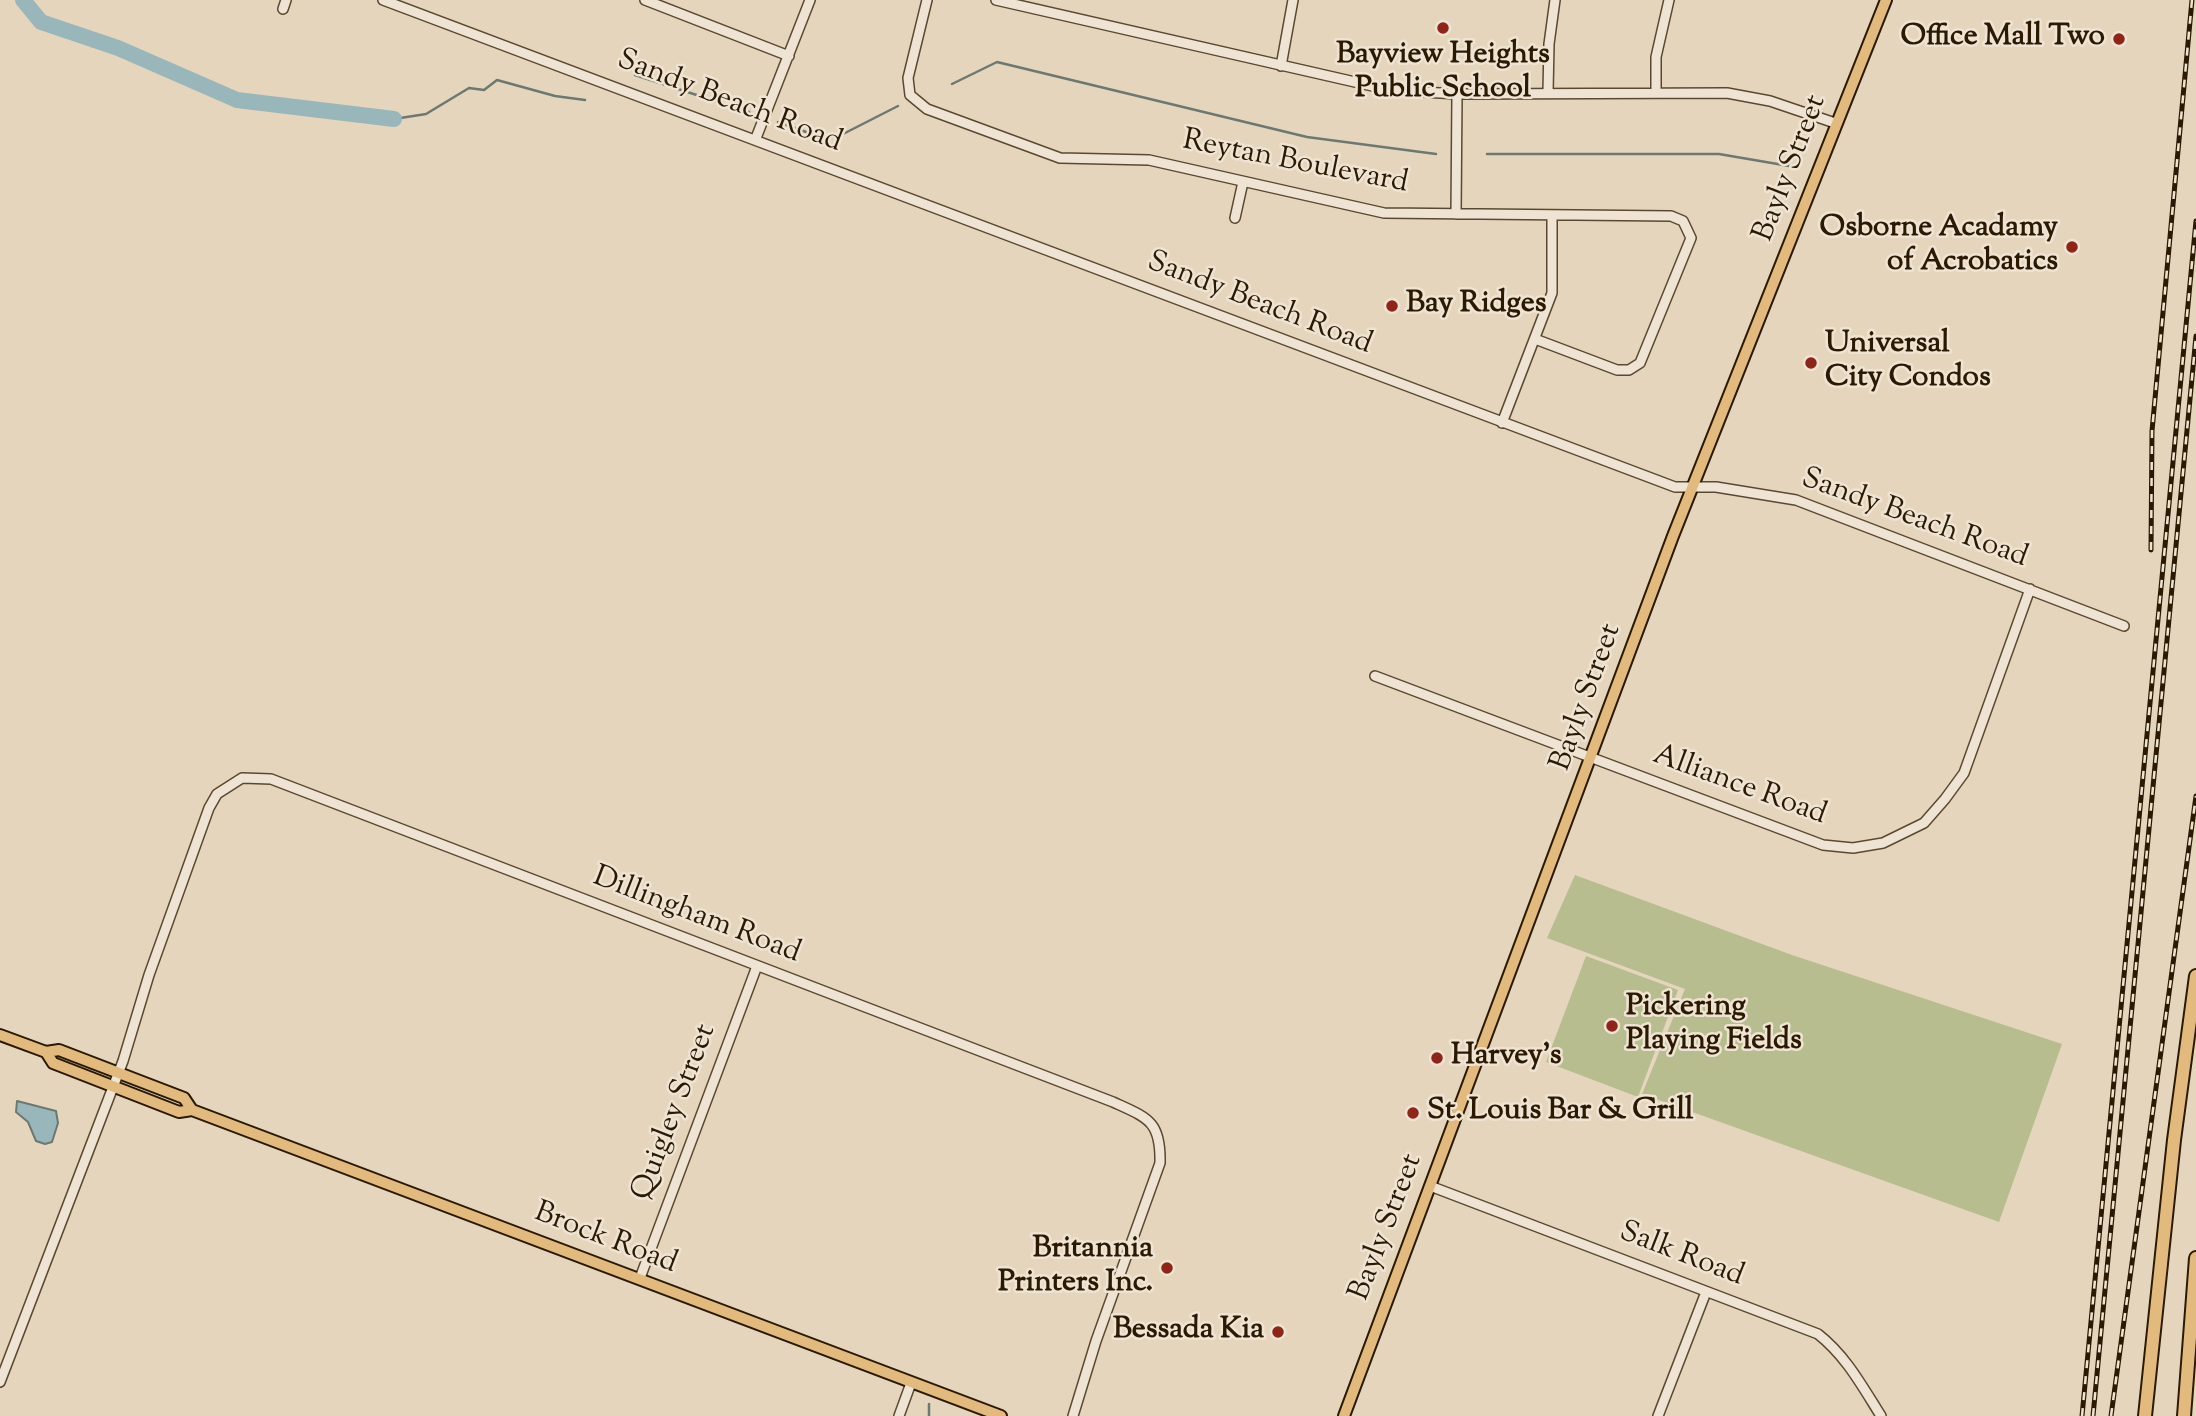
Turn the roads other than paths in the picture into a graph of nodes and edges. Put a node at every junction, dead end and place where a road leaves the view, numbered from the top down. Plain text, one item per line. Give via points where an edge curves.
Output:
1 (383, 0) edge
2 (645, 0) edge
3 (810, 0) edge
4 (927, 0) edge
5 (996, 0) edge
6 (1293, 0) edge
7 (1555, 0) edge
8 (1669, 0) edge
9 (1886, 0) edge
10 (1017, 2) edge
11 (789, 55) junction
12 (1280, 66) junction
13 (1548, 92) junction
14 (1656, 93) junction
15 (1457, 94) junction
16 (1835, 123) junction
17 (757, 138) junction
18 (1243, 182) junction
19 (1456, 214) junction
20 (1552, 216) junction
21 (1235, 218) dead end
22 (1535, 339) junction
23 (1502, 423) junction
24 (1693, 488) junction
25 (2030, 589) junction
26 (2124, 626) dead end
27 (1375, 676) dead end
28 (1591, 760) junction
29 (757, 965) junction
30 (2196, 976) edge
31 (0, 1035) edge
32 (115, 1079) junction
33 (1430, 1186) junction
34 (2196, 1258) edge
35 (640, 1279) junction
36 (1706, 1292) junction
37 (0, 1382) edge
38 (911, 1383) junction
39 (899, 1416) edge
40 (1001, 1416) edge
41 (1073, 1416) edge
42 (1344, 1416) edge
43 (1658, 1416) edge
44 (1881, 1416) edge
45 (2145, 1416) edge
46 (2184, 1416) edge

1 - 17 street, Sandy Beach Road
2 - 11 street
3 - 11 street
4 - 18 street, Reytan Boulevard via 908,78 910,96 927,109 1060,158 1149,160
5 - 10 street
6 - 12 street
7 - 13 street
8 - 14 street via 1657,57
9 - 16 main road, Bayly Street
10 - 12 street
11 - 17 street
12 - 15 street via 1390,90
13 - 14 street
13 - 15 street
14 - 16 street via 1727,93
15 - 19 street
16 - 24 main road, Bayly Street
17 - 23 street, Sandy Beach Road
18 - 19 street, Reytan Boulevard via 1384,213
18 - 21 street
19 - 20 street, Reytan Boulevard
20 - 22 street via 1552,293
20 - 22 street, Reytan Boulevard via 1671,216 1683,220 1691,239 1640,363 1617,370
22 - 23 street
23 - 24 street, Sandy Beach Road via 1675,487
24 - 25 street, Sandy Beach Road via 1716,487 1796,500
24 - 28 main road, Bayly Street
25 - 26 street, Sandy Beach Road
25 - 28 street, Alliance Road via 1965,774 1924,823 1883,843 1853,848 1823,845
27 - 28 street, Alliance Road
28 - 33 main road, Bayly Street
29 - 32 street, Dillingham Road via 271,779 242,778 218,794 209,808
29 - 35 street, Quigley Street
29 - 41 street, Dillingham Road via 1147,1118 1160,1140 1160,1163
30 - 45 highway
31 - 32 main road, Brock Road via 46,1052 59,1050
32 - 35 main road, Brock Road via 179,1112 192,1110
32 - 37 street, Dillingham Road
33 - 36 street, Salk Road
33 - 42 main road, Bayly Street
34 - 46 highway
35 - 38 main road, Brock Road
36 - 43 street
36 - 44 street, Salk Road via 1818,1334 1834,1346
38 - 39 street
38 - 40 main road, Brock Road

